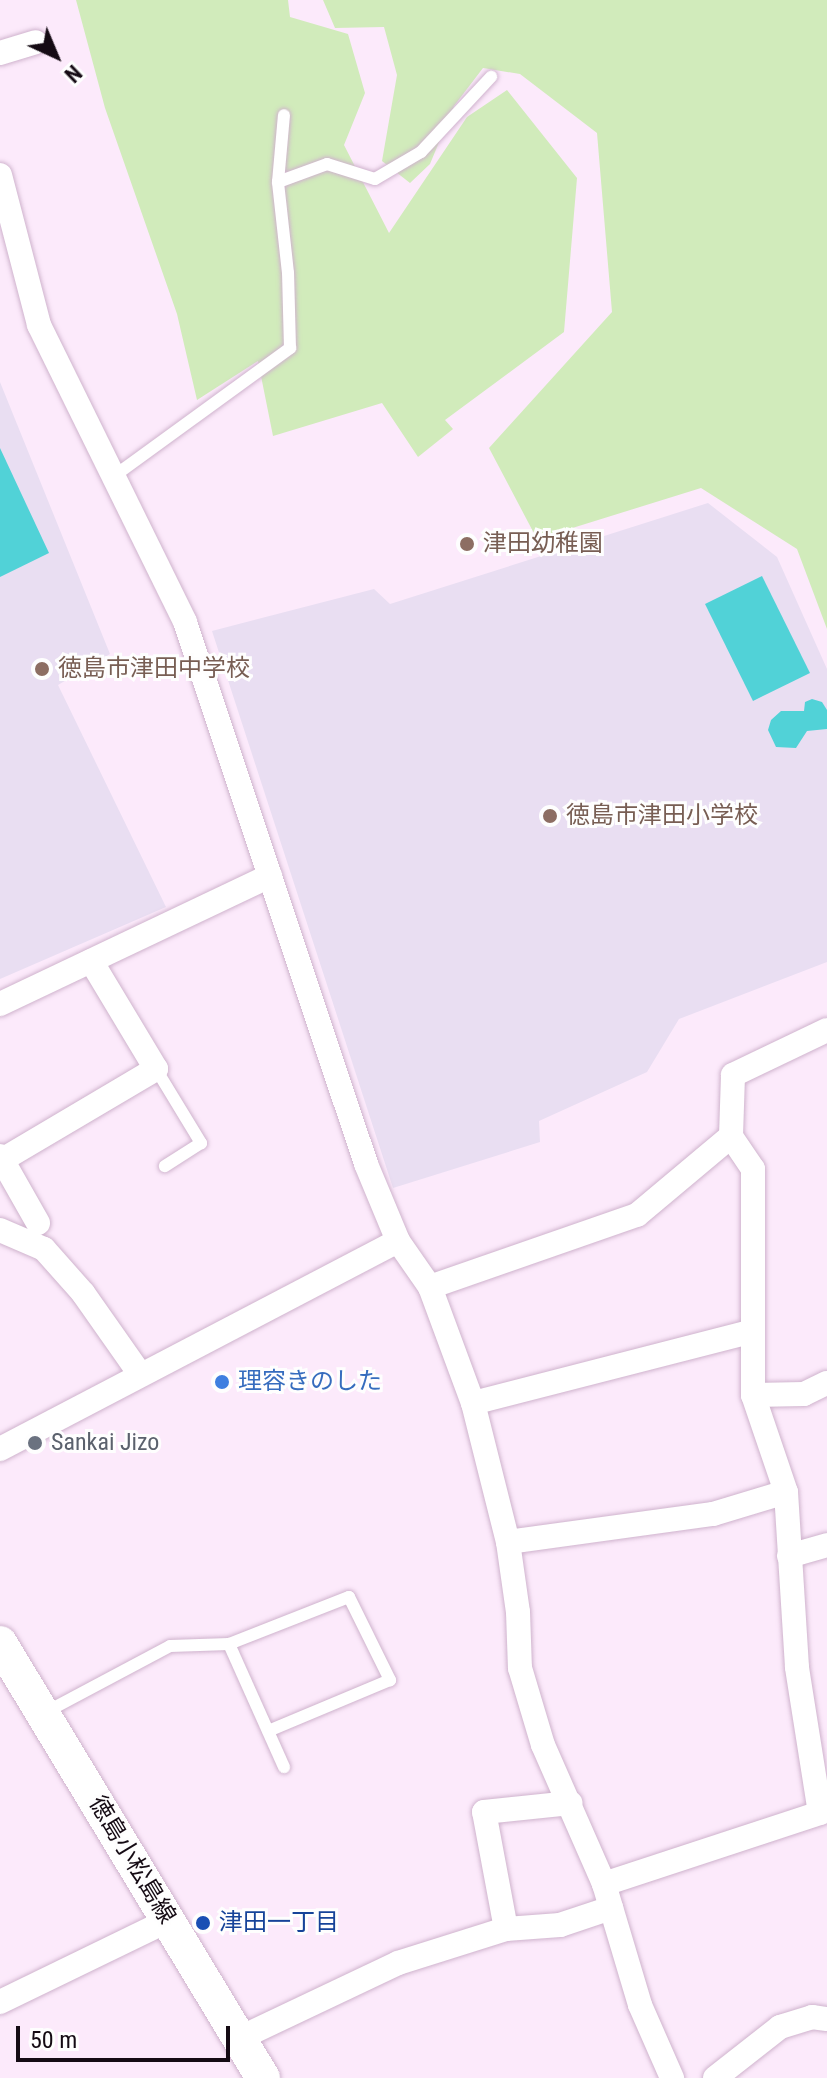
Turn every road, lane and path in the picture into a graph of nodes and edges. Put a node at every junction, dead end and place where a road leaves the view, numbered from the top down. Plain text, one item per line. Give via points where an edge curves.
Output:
1 (35, 42) dead end
2 (0, 53) edge
3 (491, 77) dead end
4 (284, 115) dead end
5 (0, 175) edge
6 (278, 182) junction
7 (114, 476) junction
8 (270, 876) junction
9 (91, 961) junction
10 (0, 1004) edge
11 (827, 1030) edge
12 (156, 1069) junction
13 (731, 1136) junction
14 (1, 1158) edge
15 (165, 1166) dead end
16 (38, 1223) dead end
17 (0, 1230) edge
18 (398, 1241) junction
19 (430, 1287) junction
20 (753, 1331) junction
21 (140, 1374) junction
22 (827, 1383) edge
23 (753, 1395) junction
24 (473, 1403) junction
25 (0, 1449) edge
26 (786, 1492) junction
27 (508, 1542) junction
28 (827, 1545) edge
29 (789, 1556) junction
30 (0, 1643) edge
31 (229, 1644) junction
32 (43, 1714) junction
33 (268, 1731) junction
34 (284, 1767) dead end
35 (822, 1786) edge
36 (571, 1803) junction
37 (823, 1817) edge
38 (607, 1896) junction
39 (169, 1920) junction
40 (506, 1929) junction
41 (0, 2002) edge
42 (827, 2019) edge
43 (240, 2038) junction
44 (263, 2078) edge
45 (672, 2078) edge
46 (715, 2078) edge

1 - 2 street
3 - 6 lane via 421,152 375,179 327,164
4 - 6 lane
5 - 7 street via 39,325
6 - 7 lane via 290,348
7 - 8 street via 185,622
8 - 9 street
8 - 18 street via 366,1164
9 - 10 street
9 - 12 street
11 - 13 street via 733,1075
12 - 14 street
12 - 15 lane via 201,1143
13 - 19 street via 637,1215
13 - 20 street via 753,1169
14 - 16 street
17 - 21 street via 44,1249 83,1293
18 - 19 street
18 - 21 street
19 - 24 street
20 - 23 street
20 - 24 street
21 - 25 street
22 - 23 street via 804,1394
23 - 26 street
24 - 27 street
26 - 27 street via 713,1514
26 - 29 street
27 - 36 street via 520,1668 543,1745
28 - 29 street
29 - 35 street via 797,1667
30 - 32 main road, 徳島小松島線
31 - 32 lane via 170,1646
31 - 33 lane
31 - 33 lane via 349,1597 390,1680
32 - 39 main road, 徳島小松島線
33 - 34 lane
35 - 37 street
36 - 38 street
36 - 40 street via 484,1812
37 - 38 street
38 - 40 street via 560,1925
38 - 45 street via 640,2005
39 - 41 street
39 - 43 main road, 徳島小松島線
40 - 43 street via 398,1963
42 - 46 street via 812,2017 780,2027
43 - 44 main road, 徳島小松島線

